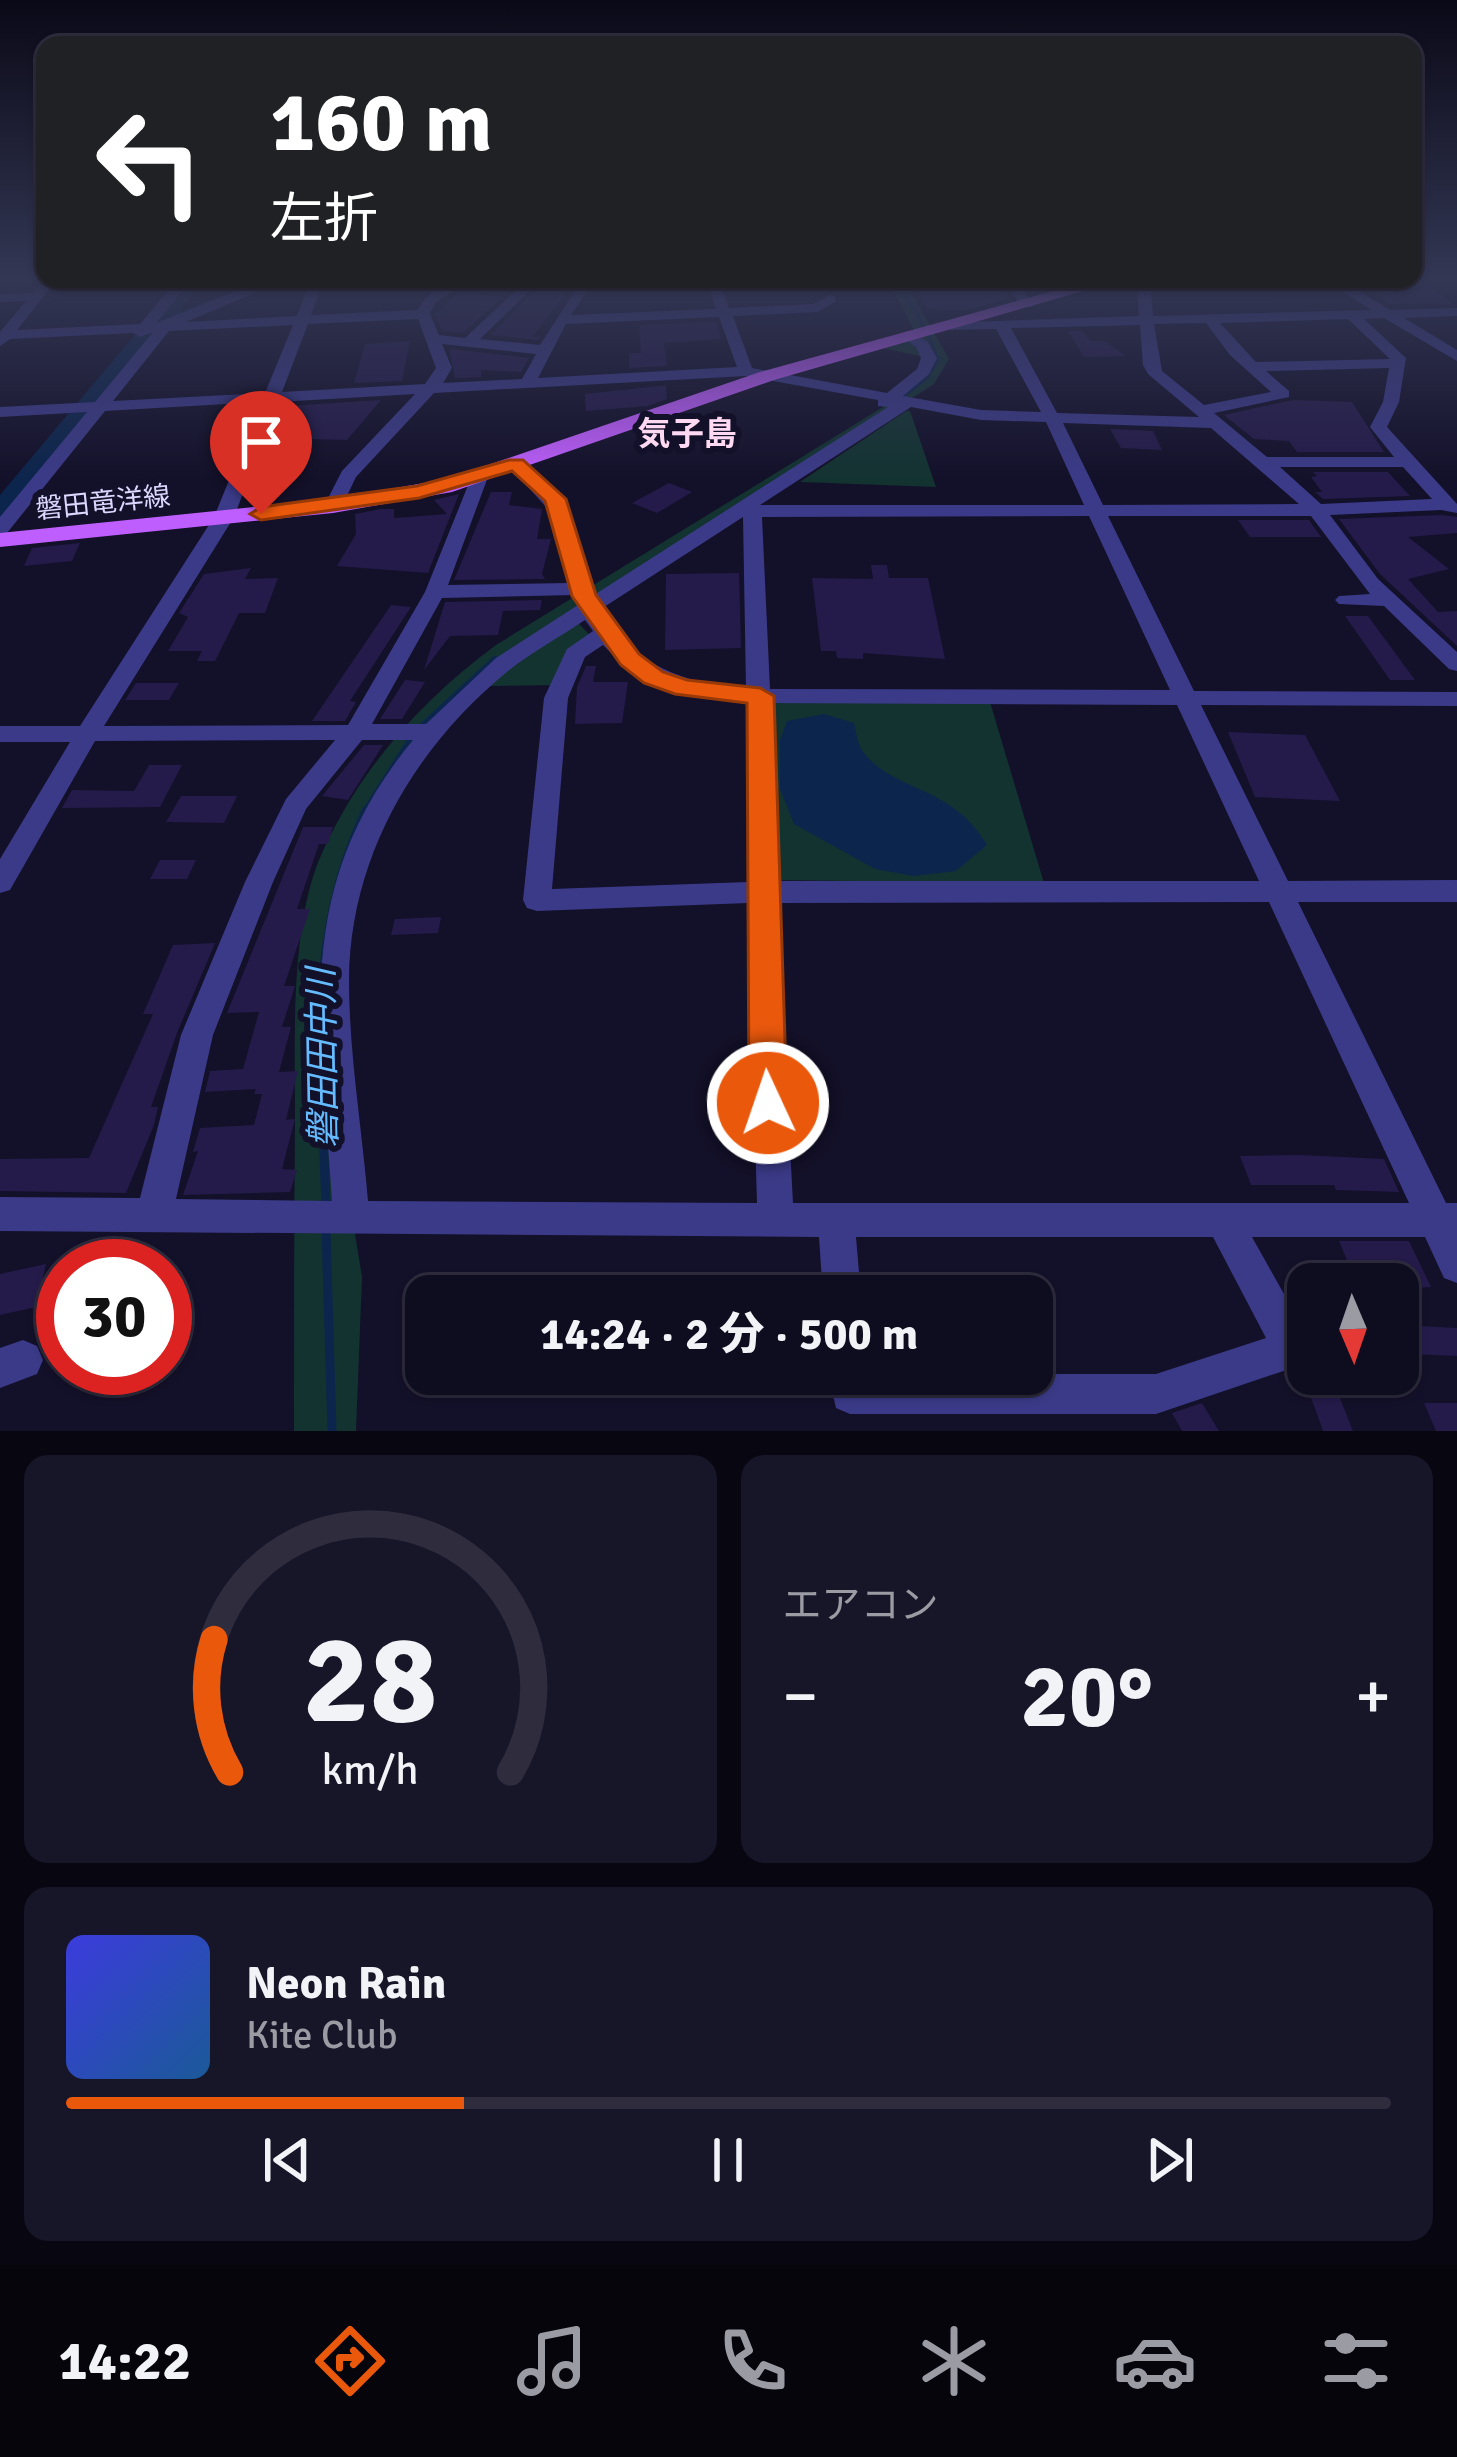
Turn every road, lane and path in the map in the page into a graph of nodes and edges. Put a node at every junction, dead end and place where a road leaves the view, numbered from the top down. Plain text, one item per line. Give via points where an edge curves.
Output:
1 (131, 347) edge
2 (146, 347) edge
3 (292, 347) edge
4 (436, 347) edge
5 (514, 347) edge
6 (547, 347) edge
7 (743, 347) edge
8 (860, 347) edge
9 (923, 347) edge
10 (1013, 347) edge
11 (1150, 347) edge
12 (1234, 347) edge
13 (1386, 347) edge
14 (545, 350) junction
15 (1397, 363) junction
16 (1252, 367) junction
17 (757, 373) junction
18 (528, 382) junction
19 (431, 388) junction
20 (273, 397) junction
21 (899, 400) junction
22 (87, 408) junction
23 (0, 412) edge
24 (1051, 416) junction
25 (1206, 417) junction
26 (1263, 462) junction
27 (1408, 462) junction
28 (516, 464) junction
29 (479, 477) junction
30 (1426, 482) junction
31 (1457, 482) edge
32 (333, 506) junction
33 (749, 509) junction
34 (1452, 509) edge
35 (1316, 510) junction
36 (1096, 512) junction
37 (224, 518) junction
38 (0, 529) edge
39 (0, 540) edge
40 (435, 592) junction
41 (585, 598) junction
42 (1346, 600) dead end
43 (1388, 600) junction
44 (606, 632) junction
45 (1457, 664) edge
46 (760, 696) junction
47 (1184, 697) junction
48 (1457, 700) edge
49 (430, 732) junction
50 (355, 733) junction
51 (0, 734) edge
52 (86, 734) junction
53 (0, 883) edge
54 (1277, 891) junction
55 (1457, 891) edge
56 (763, 892) junction
57 (0, 1214) edge
58 (154, 1216) junction
59 (352, 1218) junction
60 (776, 1220) junction
61 (836, 1220) junction
62 (1223, 1220) junction
63 (1446, 1220) edge
64 (1457, 1264) edge
65 (840, 1275) edge
66 (1053, 1394) edge

1 - 22 street
2 - 22 street
3 - 20 street
4 - 19 street via 444,368
5 - 14 street
6 - 14 street
7 - 17 street
8 - 17 main road, 磐田竜洋線
9 - 21 street via 924,370
10 - 24 street
11 - 25 street via 1153,369
12 - 16 street
13 - 15 street
14 - 18 street
15 - 16 street
15 - 27 street via 1378,427
16 - 25 street via 1283,394
17 - 18 street
17 - 21 street
17 - 28 main road, 磐田竜洋線
18 - 19 street
19 - 20 street
19 - 32 street via 349,475
20 - 22 street
20 - 37 street
21 - 24 street via 981,415
21 - 33 street
21 - 41 street
22 - 23 street
22 - 38 street
24 - 25 street
24 - 36 street
25 - 26 street
26 - 27 street
26 - 35 street
27 - 30 street
28 - 29 main road, 磐田竜洋線
28 - 41 street via 555,499
29 - 32 main road, 磐田竜洋線
29 - 40 street
30 - 31 street
30 - 34 street
32 - 37 main road, 磐田竜洋線
33 - 36 street
33 - 41 street
33 - 46 street
34 - 35 street
35 - 36 street
35 - 43 street
36 - 47 street
37 - 39 main road, 磐田竜洋線
37 - 52 street
40 - 41 street
40 - 50 street
41 - 44 street
41 - 49 street
42 - 43 street
43 - 45 street
44 - 46 street via 654,678 718,695
44 - 56 street via 575,654 556,698 537,900
46 - 47 street
46 - 56 street
47 - 48 street
47 - 54 street
49 - 50 street
49 - 59 street via 375,812 341,919 333,975
50 - 52 street
50 - 58 street via 295,805 259,882 197,1035
51 - 52 street
52 - 53 street
54 - 55 street
54 - 56 street
54 - 63 street
56 - 60 street
57 - 58 street
58 - 59 street
59 - 60 street
60 - 61 street
61 - 62 street
61 - 65 street
62 - 63 street
62 - 66 street via 1293,1348 1156,1394
63 - 64 street

